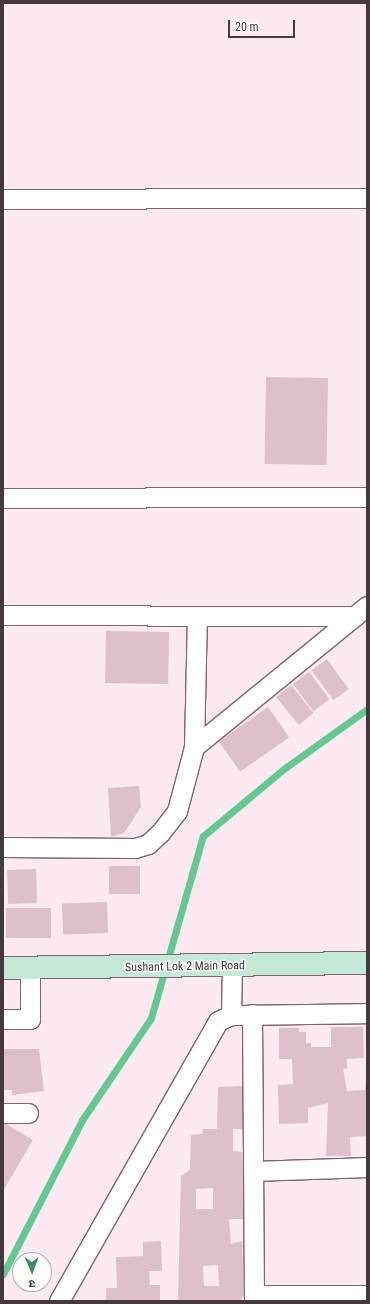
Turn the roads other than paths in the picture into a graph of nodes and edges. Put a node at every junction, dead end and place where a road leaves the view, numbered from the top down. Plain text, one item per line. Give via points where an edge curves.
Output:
1 (367, 198) edge
2 (3, 199) edge
3 (367, 497) edge
4 (3, 498) edge
5 (361, 611) edge
6 (3, 615) edge
7 (197, 616) junction
8 (194, 746) junction
9 (3, 847) edge
10 (367, 963) edge
11 (232, 966) junction
12 (3, 968) edge
13 (30, 968) junction
14 (367, 1013) edge
15 (252, 1014) junction
16 (232, 1015) junction
17 (3, 1019) edge
18 (3, 1113) edge
19 (28, 1113) dead end
20 (367, 1167) edge
21 (255, 1171) junction
22 (367, 1295) edge
23 (254, 1298) edge
24 (58, 1301) edge

1 - 2 street
3 - 4 street
5 - 7 street
5 - 8 street
6 - 7 street
7 - 8 street
8 - 9 street via 177,811 148,844 135,848
10 - 11 street, Sushant Lok 2 Main Road
11 - 13 street, Sushant Lok 2 Main Road
11 - 16 street
12 - 13 street, Sushant Lok 2 Main Road
13 - 17 street via 30,1019
14 - 15 street
15 - 16 street
15 - 21 street
16 - 24 street via 218,1021 210,1032
18 - 19 street
20 - 21 street
21 - 23 street
22 - 23 street

